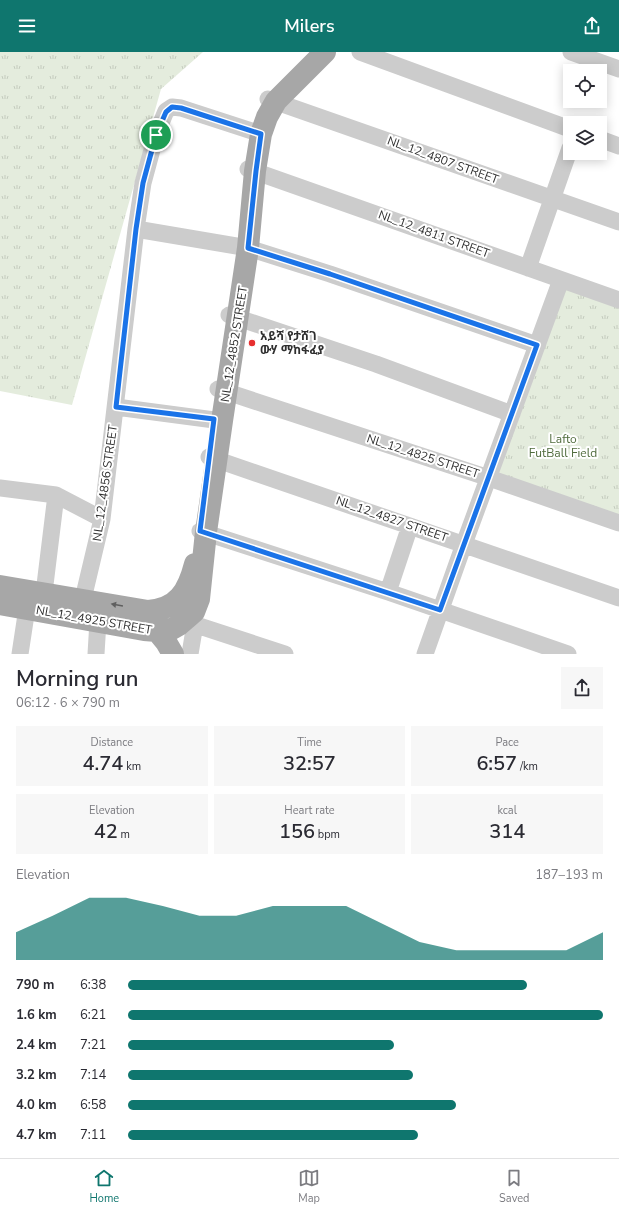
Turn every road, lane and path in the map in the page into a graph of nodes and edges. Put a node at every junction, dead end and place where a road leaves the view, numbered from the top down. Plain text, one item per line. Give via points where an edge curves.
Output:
1 (312, 52) edge
2 (325, 52) edge
3 (360, 52) edge
4 (571, 52) edge
5 (619, 69) edge
6 (272, 100) junction
7 (563, 126) edge
8 (257, 133) junction
9 (607, 141) edge
10 (618, 143) edge
11 (566, 160) edge
12 (252, 170) junction
13 (552, 199) junction
14 (619, 222) edge
15 (136, 229) junction
16 (245, 248) junction
17 (528, 268) junction
18 (561, 280) junction
19 (619, 300) edge
20 (233, 316) junction
21 (537, 345) junction
22 (222, 390) junction
23 (116, 407) junction
24 (512, 414) junction
25 (218, 420) junction
26 (213, 459) junction
27 (489, 478) junction
28 (0, 488) edge
29 (56, 495) junction
30 (102, 519) junction
31 (619, 523) edge
32 (410, 526) junction
33 (203, 532) junction
34 (464, 544) junction
35 (0, 586) edge
36 (388, 592) junction
37 (44, 593) junction
38 (619, 598) edge
39 (83, 599) junction
40 (0, 604) edge
41 (26, 608) junction
42 (440, 610) junction
43 (98, 621) junction
44 (156, 621) junction
45 (190, 623) junction
46 (20, 654) edge
47 (96, 654) edge
48 (174, 654) edge
49 (190, 654) edge
50 (285, 654) edge
51 (425, 654) edge
52 (568, 654) edge

1 - 6 main road, NL_12_4852 STREET via 280,84
2 - 6 main road, NL_12_4852 STREET
3 - 7 street
4 - 5 street
6 - 8 main road, NL_12_4852 STREET via 267,117
6 - 13 street, NL_12_4807 STREET
8 - 12 main road, NL_12_4852 STREET
8 - 15 street, NL_12_4856 STREET via 172,107 166,112 156,135 143,183
9 - 10 street
11 - 13 street
12 - 16 main road, NL_12_4852 STREET
12 - 17 street, NL_12_4811 STREET
13 - 14 street, NL_12_4807 STREET
13 - 17 street
15 - 16 street
15 - 23 street, NL_12_4856 STREET
16 - 20 main road, NL_12_4852 STREET
16 - 21 street via 330,274
17 - 18 street, NL_12_4811 STREET
18 - 19 street, NL_12_4811 STREET
18 - 21 street
20 - 22 main road, NL_12_4852 STREET
20 - 24 street via 376,364
21 - 24 street
22 - 25 main road, NL_12_4852 STREET
22 - 27 street, NL_12_4825 STREET
23 - 25 street
23 - 30 street, NL_12_4856 STREET
24 - 27 street
25 - 26 main road, NL_12_4852 STREET
26 - 32 street, NL_12_4827 STREET
26 - 33 main road, NL_12_4852 STREET
27 - 31 street, NL_12_4825 STREET
27 - 34 street
28 - 29 street
29 - 30 street
29 - 37 street
30 - 39 street, NL_12_4856 STREET
32 - 34 street, NL_12_4827 STREET
32 - 36 street
33 - 36 street
33 - 44 main road, NL_12_4852 STREET via 186,589
33 - 45 main road, NL_12_4852 STREET via 199,599
34 - 38 street, NL_12_4827 STREET
34 - 42 street
35 - 37 main road, NL_12_4925 STREET
36 - 42 street
37 - 39 main road, NL_12_4925 STREET
44 -> 39 main road, NL_12_4925 STREET via 148,611
40 - 41 main road, NL_12_4925 STREET
41 - 43 main road, NL_12_4925 STREET
41 - 46 street
42 - 51 street
42 - 52 street
43 - 44 main road, NL_12_4925 STREET via 144,630
43 - 47 street
44 - 45 main road, NL_12_4925 STREET via 172,629
44 - 48 main road
45 - 49 street
45 - 50 street

